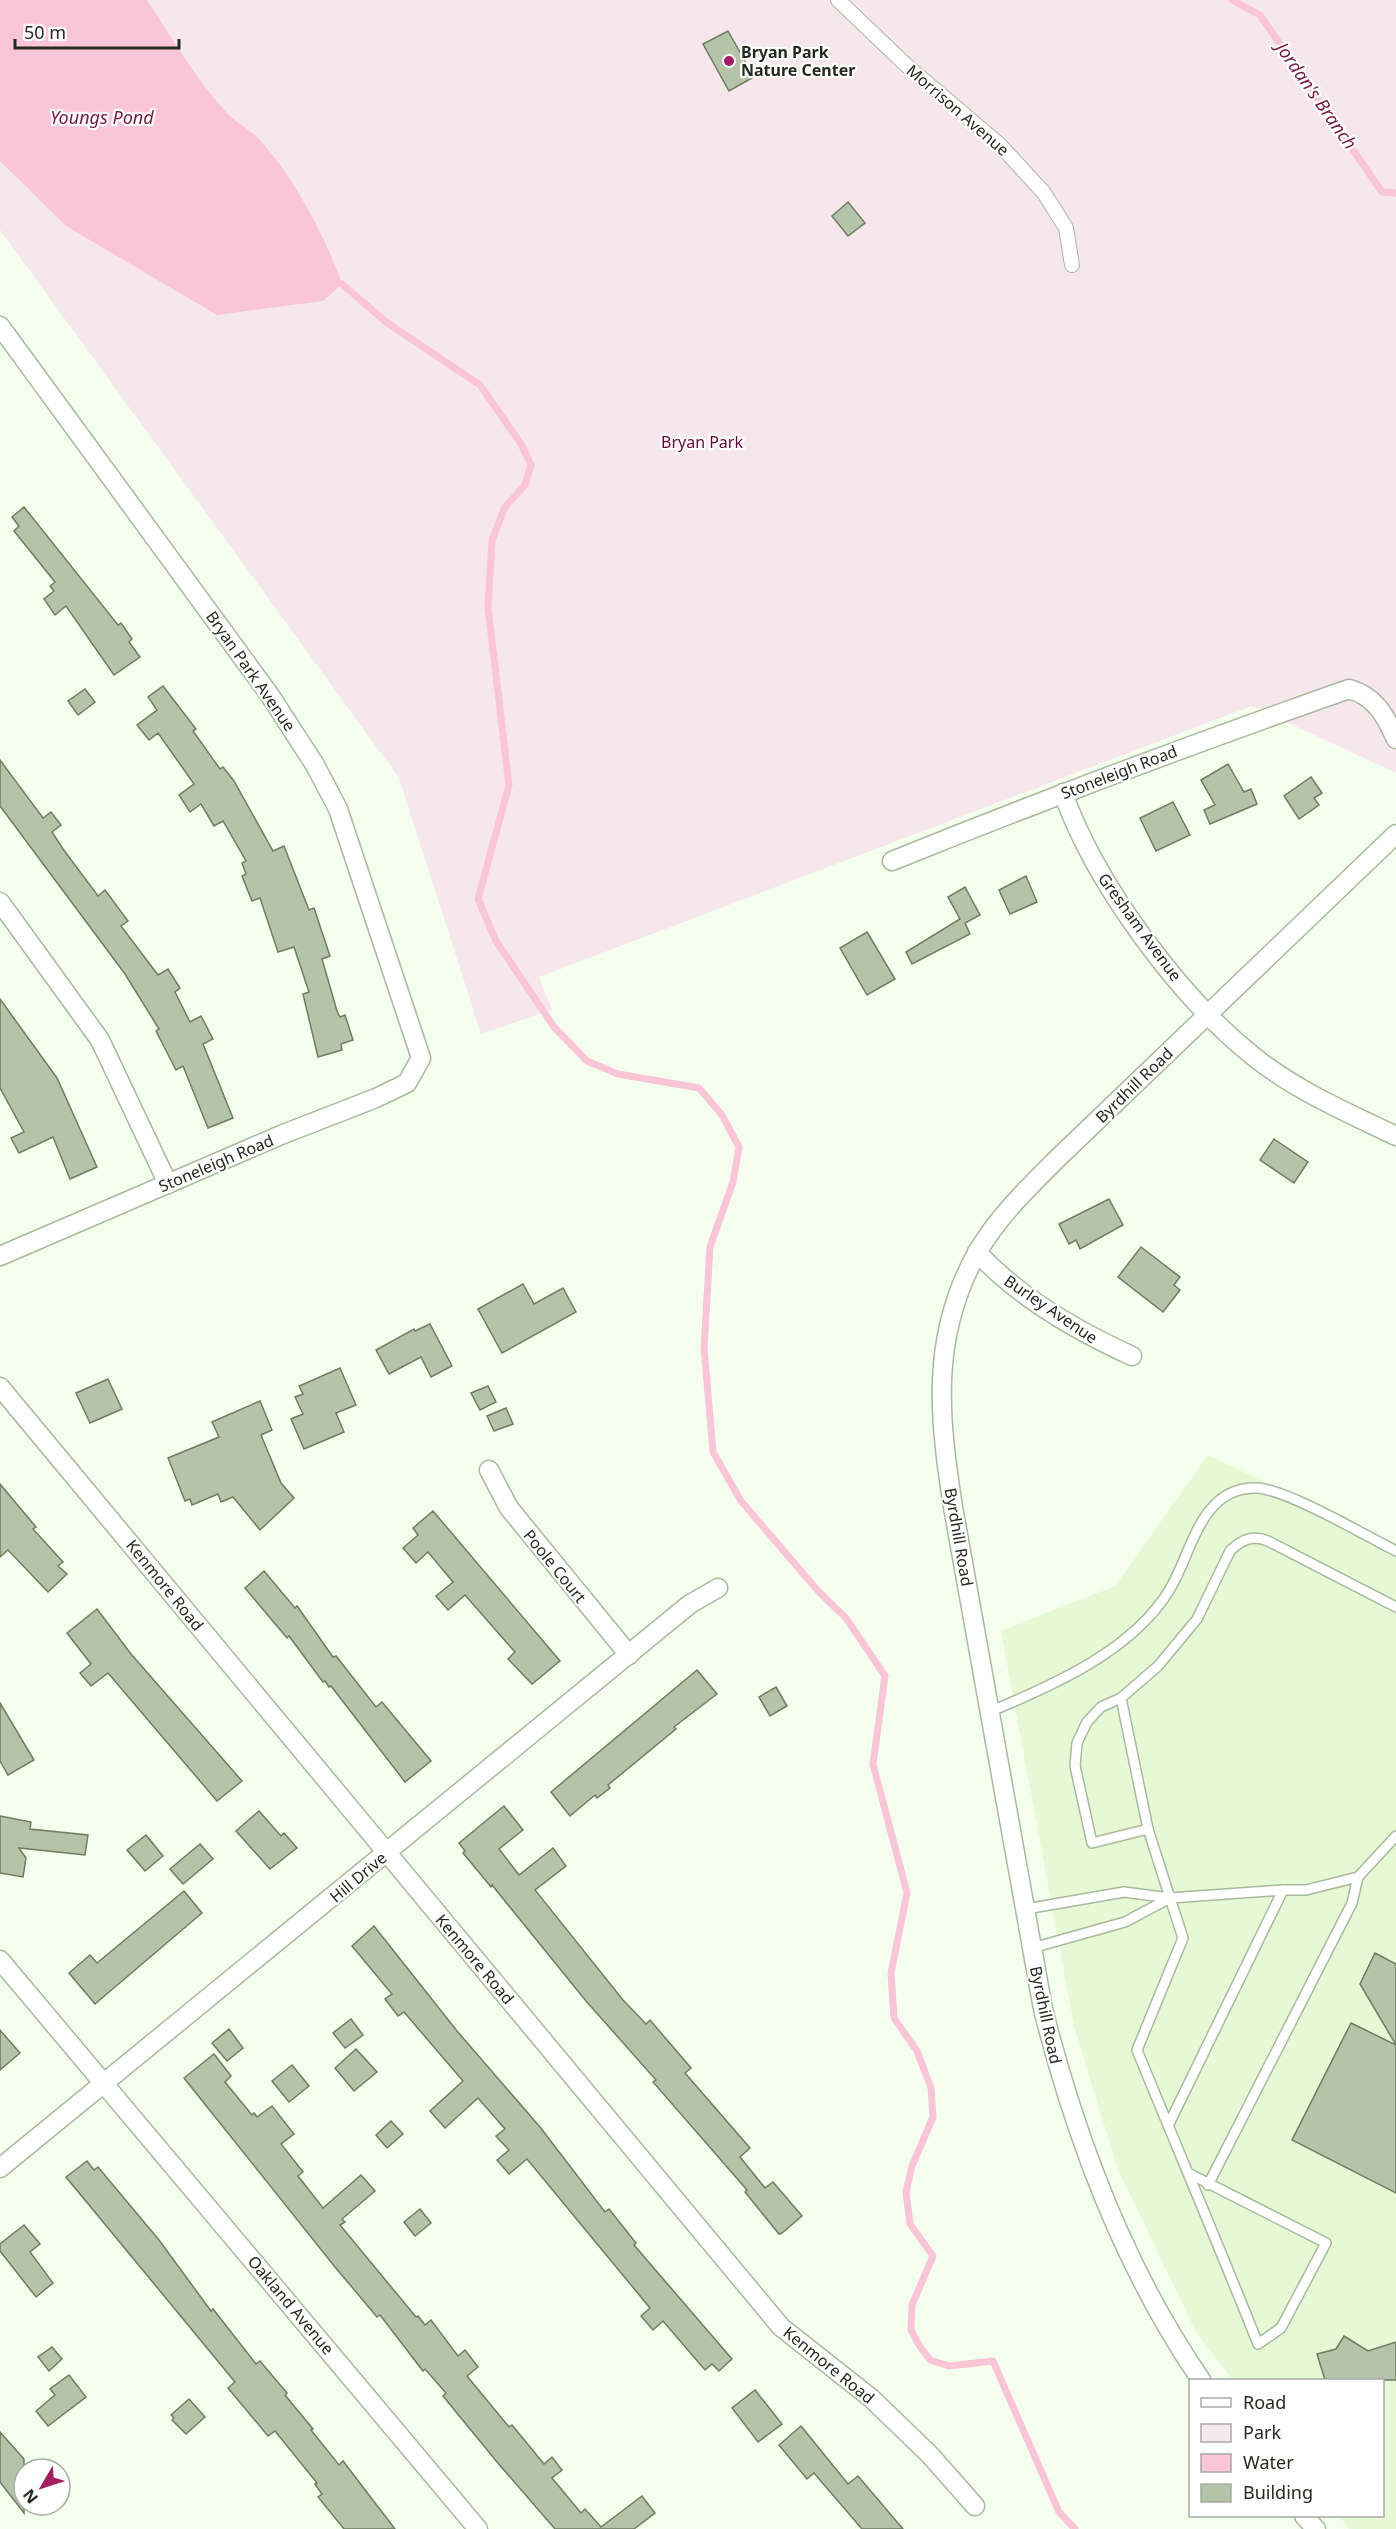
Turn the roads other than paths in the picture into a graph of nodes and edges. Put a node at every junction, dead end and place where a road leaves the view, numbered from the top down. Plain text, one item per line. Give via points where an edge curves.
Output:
1 (838, 0) edge
2 (1072, 265) dead end
3 (0, 326) edge
4 (1396, 739) edge
5 (1062, 793) junction
6 (1396, 834) edge
7 (892, 861) dead end
8 (0, 902) edge
9 (1207, 1015) junction
10 (421, 1058) joint
11 (1396, 1136) edge
12 (168, 1184) junction
13 (977, 1252) junction
14 (0, 1256) edge
15 (1132, 1356) dead end
16 (0, 1387) edge
17 (489, 1470) dead end
18 (1396, 1551) edge
19 (718, 1588) dead end
20 (1396, 1607) edge
21 (629, 1655) junction
22 (1121, 1698) junction
23 (990, 1712) junction
24 (1148, 1829) junction
25 (1396, 1836) edge
26 (387, 1853) junction
27 (1358, 1877) junction
28 (1283, 1890) junction
29 (1170, 1898) junction
30 (1026, 1909) junction
31 (1032, 1948) junction
32 (0, 1960) edge
33 (103, 2083) junction
34 (1168, 2126) junction
35 (0, 2168) edge
36 (1190, 2174) junction
37 (1208, 2185) junction
38 (1201, 2379) edge
39 (975, 2506) dead end
40 (1305, 2517) edge
41 (478, 2529) edge
42 (1316, 2529) edge

1 - 2 street, Morrison Avenue via 905,64 1000,144 1044,194 1066,228
3 - 10 street, Bryan Park Avenue via 269,694 315,765 338,809
4 - 5 street, Stoneleigh Road via 1376,702 1365,693 1349,689
5 - 7 street, Stoneleigh Road
5 - 9 street, Gresham Avenue via 1096,865 1153,950
6 - 9 street, Byrdhill Road
8 - 12 street via 100,1040
9 - 11 street, Gresham Avenue via 1262,1062 1338,1108
9 - 13 street, Byrdhill Road via 1032,1184
10 - 12 street, Stoneleigh Road via 407,1083
12 - 14 street, Stoneleigh Road
13 - 15 street, Burley Avenue via 992,1268 1054,1314
13 - 23 street, Byrdhill Road via 950,1321 941,1366 940,1405 952,1507
16 - 26 street, Kenmore Road
17 - 21 street, Poole Court via 509,1508
18 - 23 lane via 1278,1492 1254,1488 1229,1495 1212,1506 1198,1526 1171,1589 1130,1636 1051,1686
19 - 21 street, Hill Drive via 690,1604
20 - 22 lane via 1268,1542 1248,1539 1230,1551 1197,1619 1158,1666
21 - 26 street, Hill Drive
22 - 24 lane
22 - 24 lane via 1101,1707 1088,1722 1077,1743 1075,1766 1092,1843
23 - 30 street, Byrdhill Road
24 - 29 lane
25 - 27 lane
26 - 33 street, Hill Drive
26 - 39 street, Kenmore Road via 782,2327 871,2398
27 - 28 lane via 1306,1890
27 - 37 lane via 1352,1903
28 - 29 lane
28 - 34 lane
29 - 30 lane via 1124,1892
29 - 31 lane via 1125,1922
29 - 34 lane via 1183,1938 1137,2050
30 - 31 street, Byrdhill Road
31 - 38 street, Byrdhill Road via 1046,2020 1079,2136 1117,2230 1159,2311
32 - 33 street, Oakland Avenue
33 - 35 street, Hill Drive
33 - 41 street, Oakland Avenue
34 - 36 lane
36 - 37 lane
36 - 37 lane via 1258,2344 1281,2328 1326,2243
40 - 42 street

